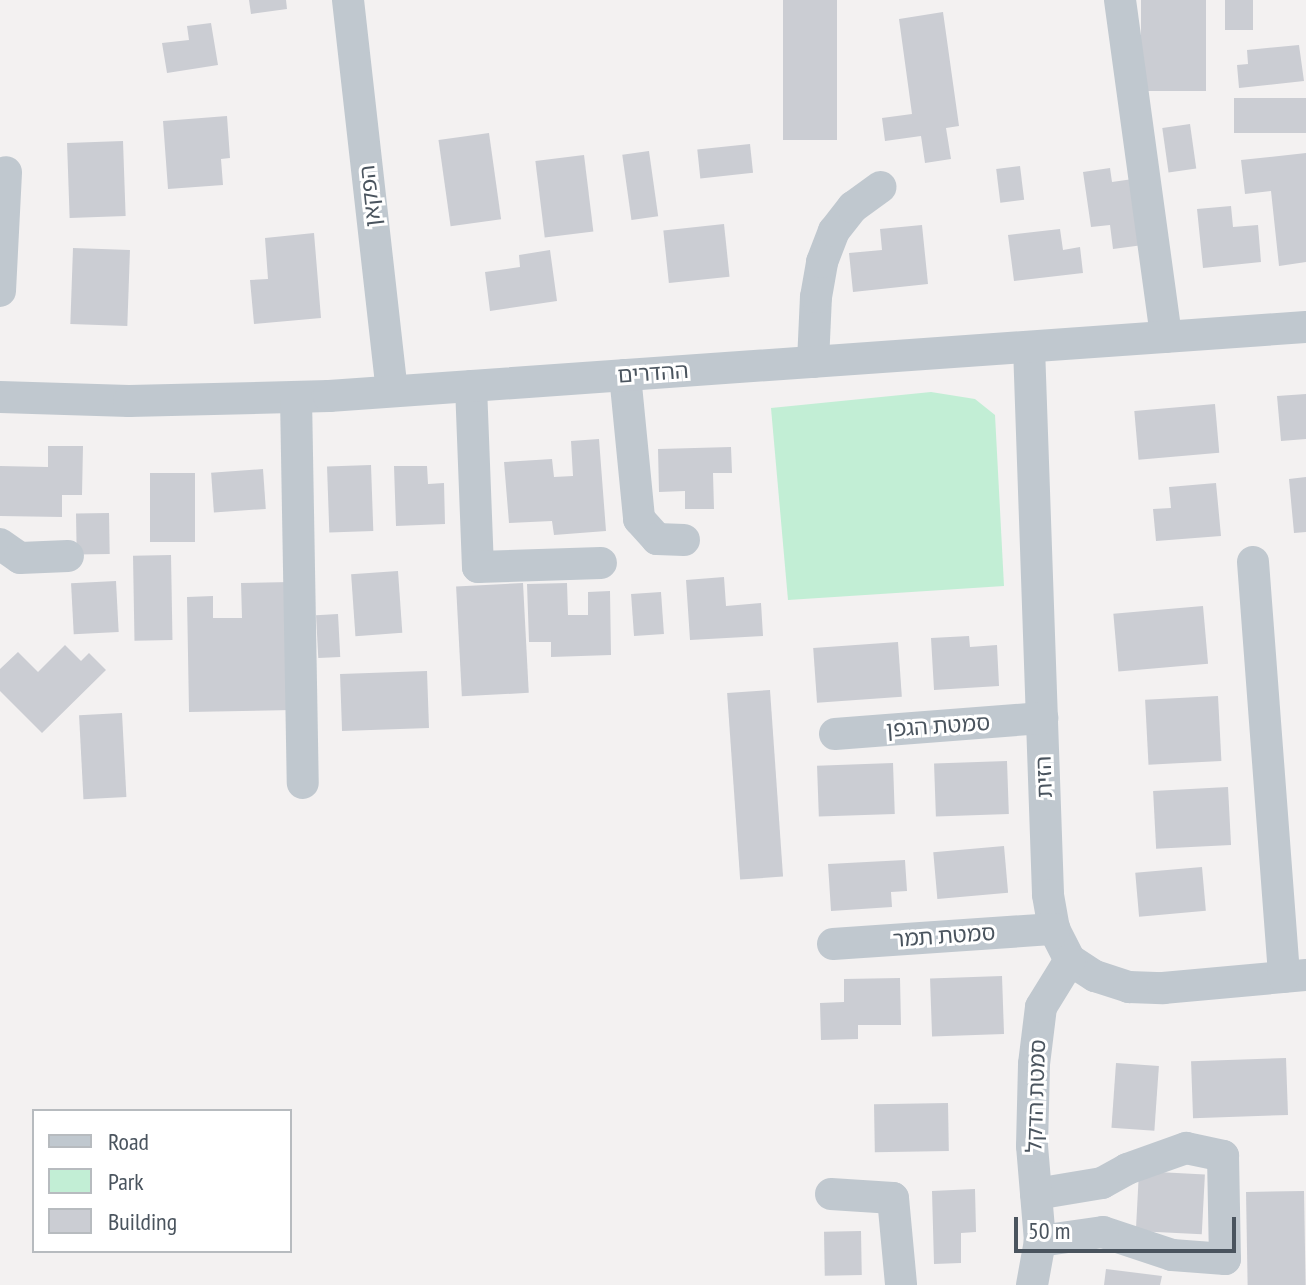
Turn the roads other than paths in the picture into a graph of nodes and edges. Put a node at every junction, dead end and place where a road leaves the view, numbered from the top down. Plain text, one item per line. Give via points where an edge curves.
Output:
1 (348, 0) edge
2 (1120, 0) edge
3 (6, 172) dead end
4 (881, 187) dead end
5 (0, 291) edge
6 (1306, 327) edge
7 (1166, 337) junction
8 (1029, 347) junction
9 (813, 362) junction
10 (625, 375) junction
11 (471, 386) junction
12 (392, 391) junction
13 (0, 397) edge
14 (296, 397) junction
15 (684, 540) dead end
16 (0, 544) edge
17 (68, 556) dead end
18 (1253, 562) dead end
19 (601, 563) dead end
20 (1042, 718) junction
21 (835, 734) dead end
22 (303, 783) dead end
23 (1054, 929) junction
24 (833, 944) dead end
25 (1070, 960) junction
26 (1295, 976) edge
27 (831, 1194) dead end
28 (1036, 1194) junction
29 (1040, 1241) junction
30 (901, 1285) edge
31 (1032, 1285) edge

1 - 12 street, הפקאן
2 - 7 street
3 - 5 street
4 - 9 street via 853,207 834,231 816,297
6 - 7 street, ההדרים
7 - 8 street, ההדרים
8 - 9 street, ההדרים
8 - 20 street, הזית
9 - 10 street, ההדרים
10 - 11 street, ההדרים
10 - 15 street via 639,519 657,539
11 - 12 street, ההדרים
11 - 19 street via 478,567
12 - 14 street, ההדרים
13 - 14 street, ההדרים
14 - 22 street
16 - 17 street via 20,558
18 - 26 street
20 - 21 street, סמטת הגפן
20 - 23 street, הזית via 1048,895
23 - 24 street, סמטת תמר
23 - 25 street, הזית
25 - 26 street via 1095,976 1129,987
25 - 28 street, סמטת הדקל via 1041,1007 1034,1064
27 - 30 street via 893,1198
28 - 29 street, סמטת הדקל
28 - 29 street via 1102,1183 1186,1148 1223,1156 1225,1259 1172,1255 1103,1232
29 - 31 street, סמטת הדקל

